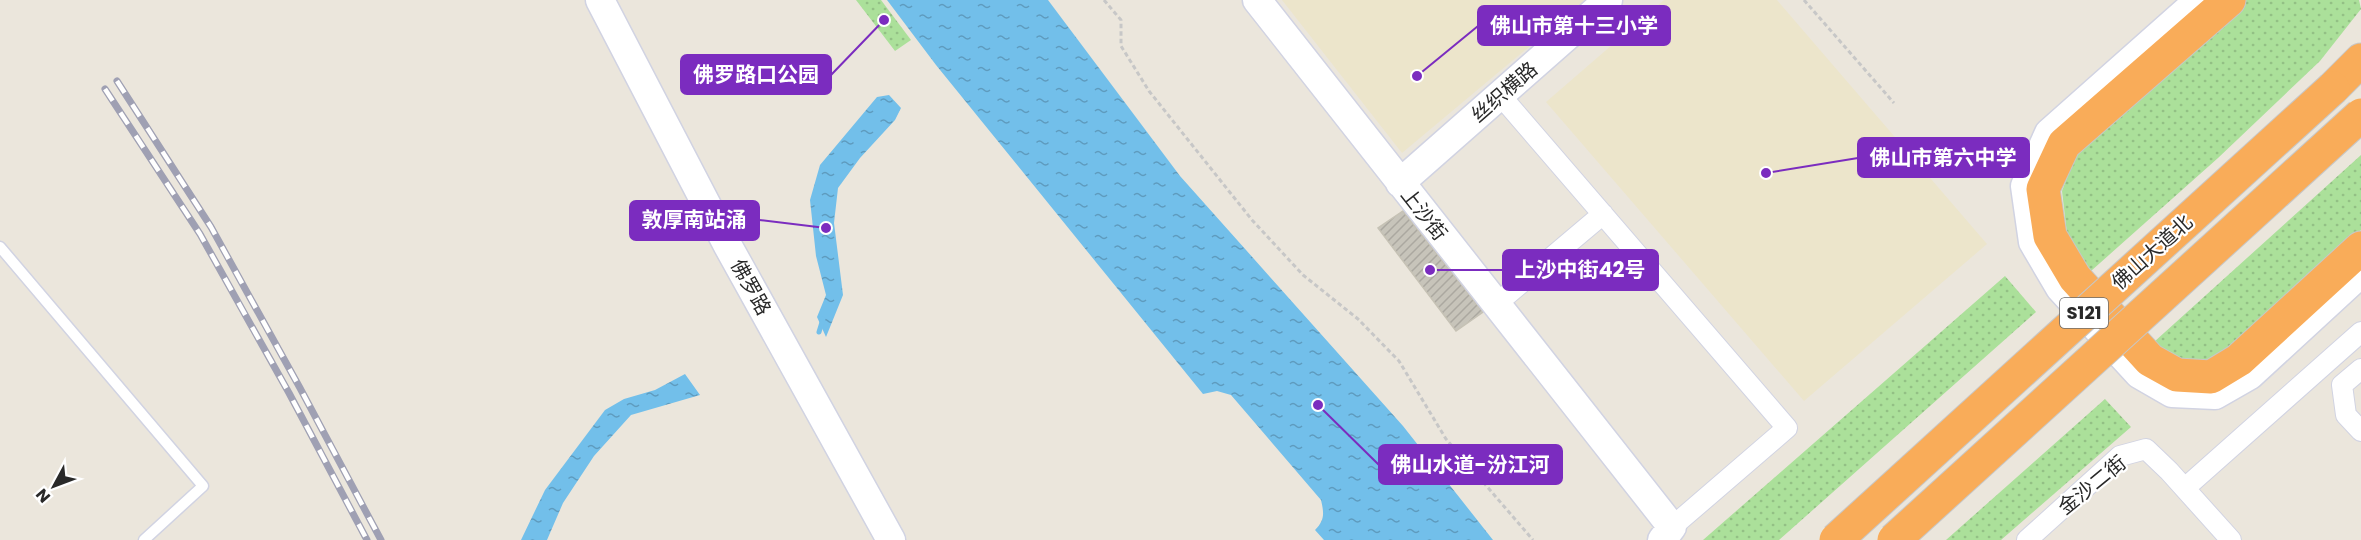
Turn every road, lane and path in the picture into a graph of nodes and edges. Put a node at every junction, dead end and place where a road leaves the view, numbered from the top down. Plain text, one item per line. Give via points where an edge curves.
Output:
1 (600, 0) edge
2 (1104, 0) edge
3 (1257, 0) edge
4 (1608, 0) edge
5 (1804, 0) edge
6 (2199, 0) edge
7 (2229, 0) edge
8 (2361, 60) edge
9 (1500, 95) junction
10 (1894, 103) dead end
11 (2361, 115) edge
12 (1400, 183) junction
13 (1603, 214) junction
14 (0, 247) edge
15 (2361, 248) edge
16 (2361, 273) edge
17 (1495, 305) junction
18 (2361, 332) edge
19 (2361, 369) edge
20 (2361, 431) edge
21 (2185, 488) junction
22 (1667, 534) edge
23 (144, 540) edge
24 (891, 540) edge
25 (1533, 540) edge
26 (1836, 540) edge
27 (1894, 540) edge
28 (2027, 540) edge
29 (2230, 540) edge

1 - 24 main road, 佛罗路 via 728,246
2 - 25 path via 1121,20 1121,46 1149,92 1252,220 1303,275 1358,319 1399,362 1446,439
3 - 12 main road, 上沙街
4 - 9 main road, 丝织横路
5 - 10 path
6 - 16 main road via 2049,133 2025,186 2033,242 2060,288 2139,374 2172,393 2215,395 2250,375
7 - 15 highway via 2064,144 2043,189 2050,236 2075,278 2150,360 2177,375 2211,376 2239,360
8 - 26 highway, 佛山大道北 / S121, bridge
9 - 12 main road, 丝织横路
9 - 13 street
11 - 27 highway, 佛山大道北 / S121, bridge
12 - 17 main road, 上沙街
13 - 17 street
13 - 22 street via 1787,428
14 - 23 lane via 203,486
17 - 22 main road, 上沙街
18 - 21 street
19 - 20 street via 2342,385 2346,415
21 - 28 street, 金沙二街 via 2146,449 2120,456
21 - 29 street

